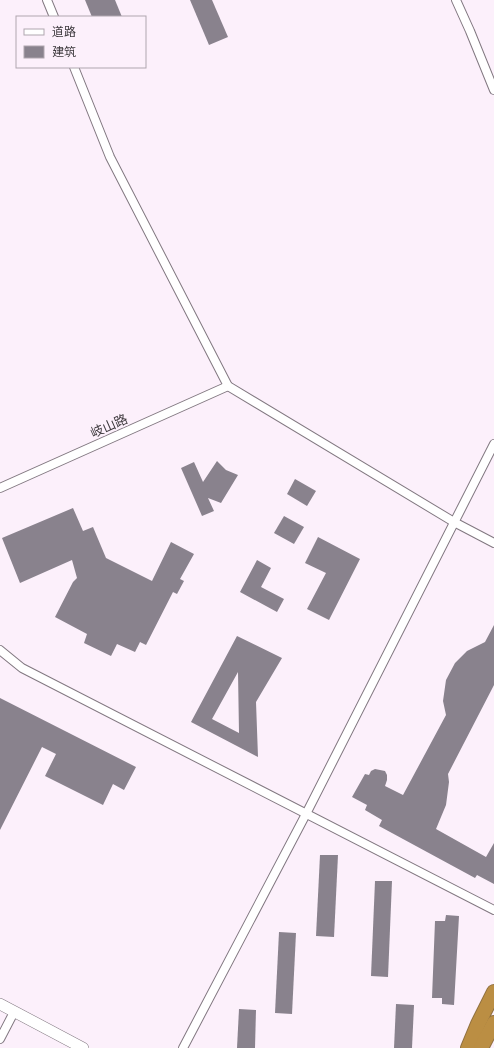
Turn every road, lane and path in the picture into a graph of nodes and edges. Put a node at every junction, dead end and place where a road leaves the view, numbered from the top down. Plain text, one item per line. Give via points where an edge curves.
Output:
1 (47, 0) edge
2 (456, 0) edge
3 (54, 16) edge
4 (74, 68) edge
5 (494, 90) edge
6 (228, 386) junction
7 (494, 444) edge
8 (0, 488) edge
9 (454, 522) junction
10 (494, 542) edge
11 (0, 652) edge
12 (306, 814) junction
13 (494, 910) edge
14 (494, 988) edge
15 (494, 992) edge
16 (0, 1004) edge
17 (14, 1012) junction
18 (494, 1023) edge
19 (478, 1024) junction
20 (0, 1039) edge
21 (83, 1048) edge
22 (183, 1048) edge
23 (467, 1048) edge
24 (482, 1048) edge

1 - 3 street
2 - 5 street
4 - 6 street via 110,157
6 - 8 street, 岐山路
6 - 9 street
7 - 9 street
9 - 10 street
9 - 12 street
11 - 12 street via 22,668
12 - 13 street
12 - 22 street
14 - 19 main road
15 - 19 highway
16 - 17 main road
17 - 20 street
17 - 21 main road
18 - 24 highway
19 - 23 highway

